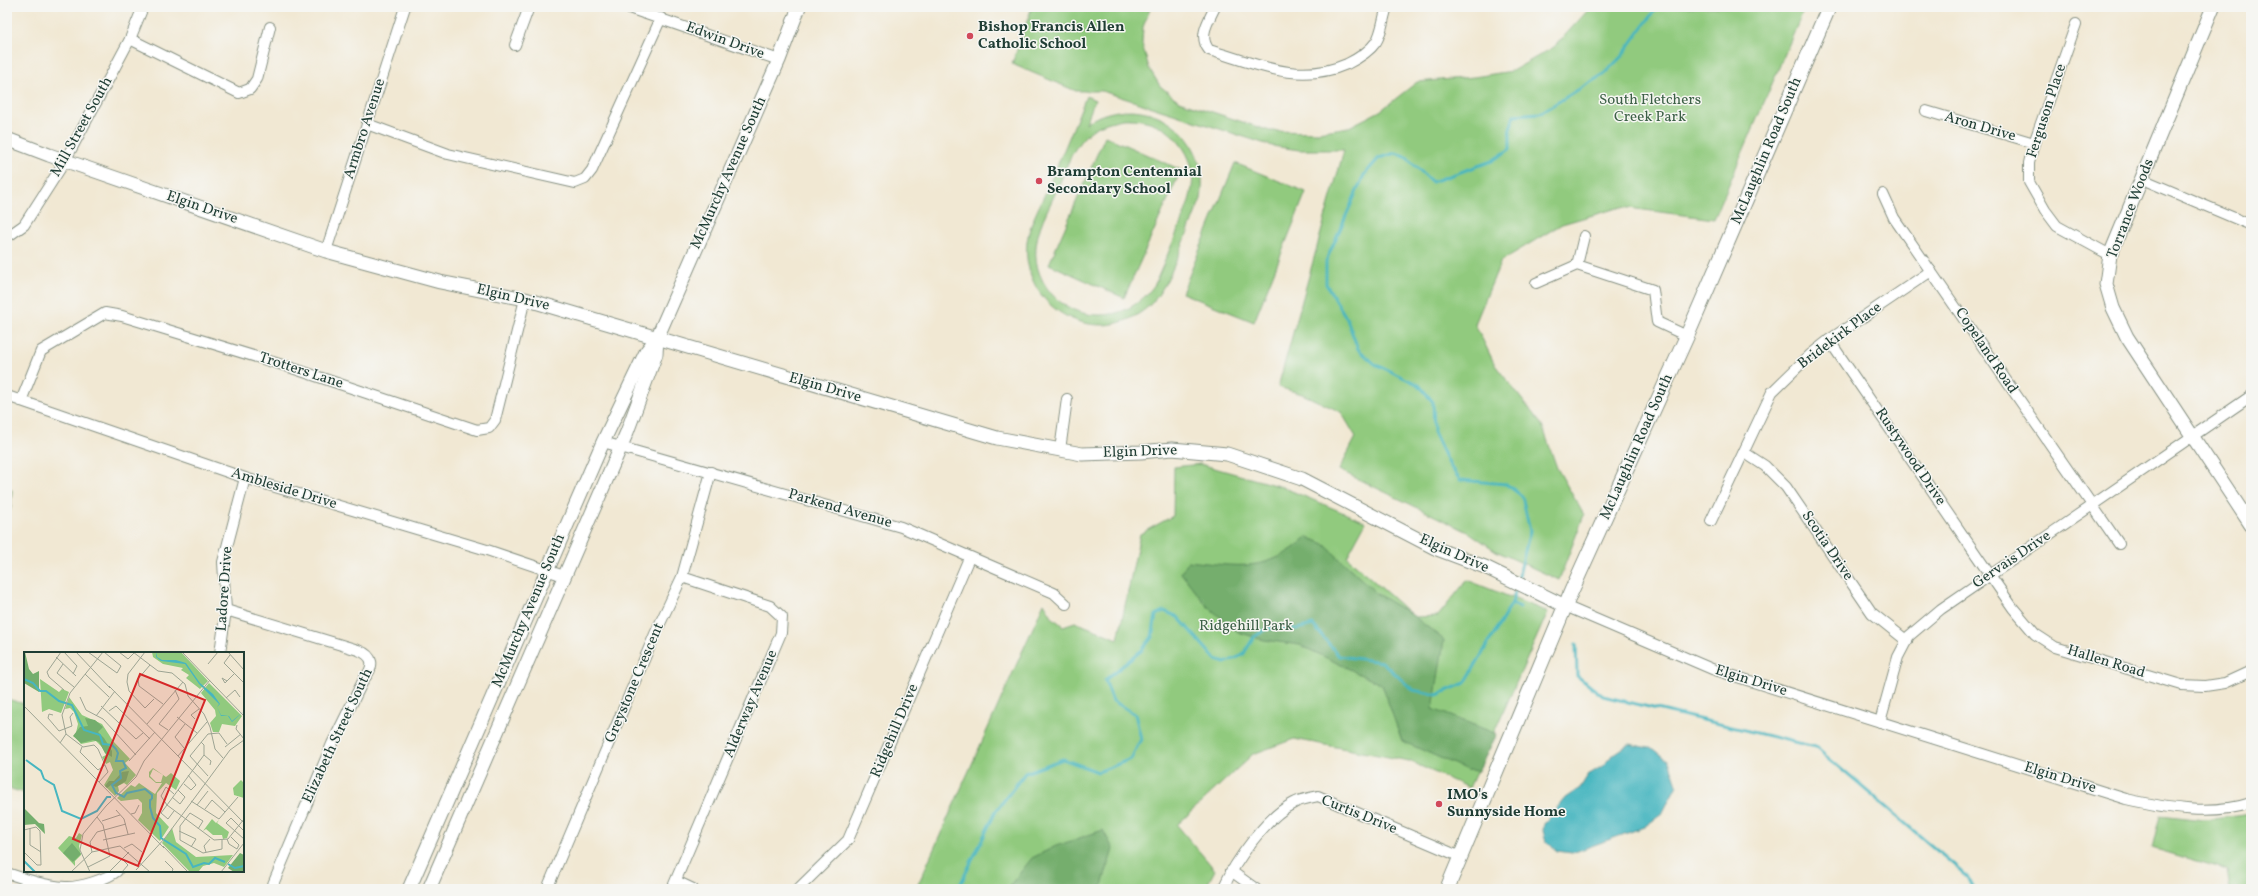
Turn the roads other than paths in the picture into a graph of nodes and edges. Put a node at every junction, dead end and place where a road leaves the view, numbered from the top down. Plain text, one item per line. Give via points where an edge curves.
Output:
1 (143, 7) edge
2 (405, 7) edge
3 (529, 7) edge
4 (626, 7) edge
5 (799, 7) edge
6 (1215, 7) edge
7 (1387, 7) edge
8 (1829, 7) edge
9 (2213, 7) edge
10 (661, 18) junction
11 (2076, 24) dead end
12 (270, 27) dead end
13 (130, 39) junction
14 (515, 45) dead end
15 (779, 60) junction
16 (1926, 112) dead end
17 (367, 124) junction
18 (7, 139) edge
19 (2034, 143) junction
20 (65, 161) junction
21 (2142, 179) junction
22 (1883, 194) dead end
23 (2250, 221) edge
24 (1584, 236) dead end
25 (7, 237) edge
26 (326, 251) junction
27 (2110, 255) junction
28 (1577, 265) junction
29 (1931, 271) junction
30 (1536, 283) dead end
31 (525, 299) junction
32 (1687, 336) junction
33 (657, 338) junction
34 (1829, 340) junction
35 (7, 396) edge
36 (2251, 396) edge
37 (1067, 399) dead end
38 (21, 401) junction
39 (2192, 437) junction
40 (603, 442) junction
41 (621, 446) junction
42 (1060, 450) junction
43 (1745, 453) junction
44 (711, 472) junction
45 (245, 478) junction
46 (2092, 506) junction
47 (1711, 521) dead end
48 (2251, 525) edge
49 (2119, 544) dead end
50 (969, 558) junction
51 (548, 570) junction
52 (1990, 575) junction
53 (564, 576) junction
54 (682, 577) junction
55 (1066, 604) dead end
56 (1565, 606) junction
57 (226, 610) junction
58 (1907, 641) junction
59 (220, 652) edge
60 (2251, 671) edge
61 (1880, 722) junction
62 (2251, 803) edge
63 (1461, 857) junction
64 (1231, 871) junction
65 (116, 872) edge
66 (7, 873) edge
67 (674, 885) edge
68 (271, 889) edge
69 (409, 889) edge
70 (429, 889) edge
71 (547, 889) edge
72 (693, 889) edge
73 (798, 889) edge
74 (1223, 889) edge
75 (1256, 889) edge
76 (1447, 889) edge

1 - 13 street, Mill Street South
2 - 17 street, Armbro Avenue
3 - 14 street
4 - 10 street, Edwin Drive
5 - 15 street, McMurchy Avenue South
6 - 7 street via 1203,33 1203,43 1209,50 1290,74 1310,74 1333,70 1356,60 1368,50 1376,41
8 - 32 main road, McLaughlin Road South
9 - 21 street, Torrance Woods
10 - 15 street, Edwin Drive
10 - 17 street via 592,170 585,180 575,183 448,154
11 - 19 street, Ferguson Place
12 - 13 street via 257,79 250,89 239,93
13 - 20 street, Mill Street South
15 - 33 street, McMurchy Avenue South
16 - 19 street, Aron Drive
17 - 26 street, Armbro Avenue
18 - 20 street, Elgin Drive
19 - 27 street, Ferguson Place via 2029,163 2029,182 2045,210 2057,226
20 - 25 street, Mill Street South via 24,225
20 - 26 street, Elgin Drive
21 - 23 street
21 - 27 street, Torrance Woods
22 - 29 street, Copeland Road via 1894,218
24 - 28 street
26 - 31 street, Elgin Drive via 440,282
27 - 39 street, Torrance Woods via 2106,284 2113,308 2127,337
28 - 30 street
28 - 32 street via 1653,290 1657,322
29 - 34 street, Bridekirk Place
29 - 46 street, Copeland Road
31 - 33 street, Elgin Drive
31 - 38 street, Trotters Lane via 495,420 489,428 477,430 286,366 105,313 41,351
32 - 56 main road, McLaughlin Road South
33 - 40 street, McMurchy Avenue South via 646,352
33 - 41 street, McMurchy Avenue South via 656,354
33 - 42 street, Elgin Drive via 997,438
34 - 43 street, Bridekirk Place via 1772,392
34 - 52 street, Rustywood Drive
35 - 38 street, Ambleside Drive
36 - 39 street, Gervais Drive
37 - 42 street
38 - 45 street, Ambleside Drive
39 - 46 street, Gervais Drive
39 - 48 street, Torrance Woods
40 - 41 street, Parkend Avenue
40 - 51 street, McMurchy Avenue South
41 - 44 street, Parkend Avenue
41 - 53 street, McMurchy Avenue South
42 - 56 street, Elgin Drive via 1082,454 1172,449 1227,454 1302,479 1437,549
43 - 47 street, Bridekirk Place
43 - 58 street, Scotia Drive via 1765,466 1786,487 1872,613
44 - 50 street, Parkend Avenue via 901,527
44 - 54 street, Greystone Crescent
45 - 51 street, Ambleside Drive
45 - 57 street, Ladore Drive via 223,562
46 - 49 street, Copeland Road
46 - 52 street, Gervais Drive
50 - 55 street, Parkend Avenue via 1054,593
50 - 73 street, Ridgehill Drive via 848,840
51 - 53 street, Ambleside Drive
51 - 69 street, McMurchy Avenue South
52 - 58 street, Gervais Drive via 1941,609 1909,636
52 - 60 street, Hallen Road via 2035,634 2055,647 2181,685 2205,686 2225,683
53 - 70 street, McMurchy Avenue South
54 - 67 street, Alderway Avenue via 770,606 782,617 781,633
54 - 71 street, Greystone Crescent via 655,634
56 - 61 street, Elgin Drive via 1712,669
56 - 63 main road, McLaughlin Road South
57 - 59 street, Ladore Drive
57 - 68 street, Elizabeth Street South via 367,653 371,659 371,671 364,679 332,744
58 - 61 street, Gervais Drive via 1898,657
61 - 62 street, Elgin Drive via 2139,802 2201,810
63 - 64 street, Curtis Drive via 1318,796 1295,803 1277,815
63 - 76 main road, McLaughlin Road South
64 - 74 street, Curtis Drive
64 - 75 street
65 - 66 street via 108,878 65,887 31,881
67 - 72 street

